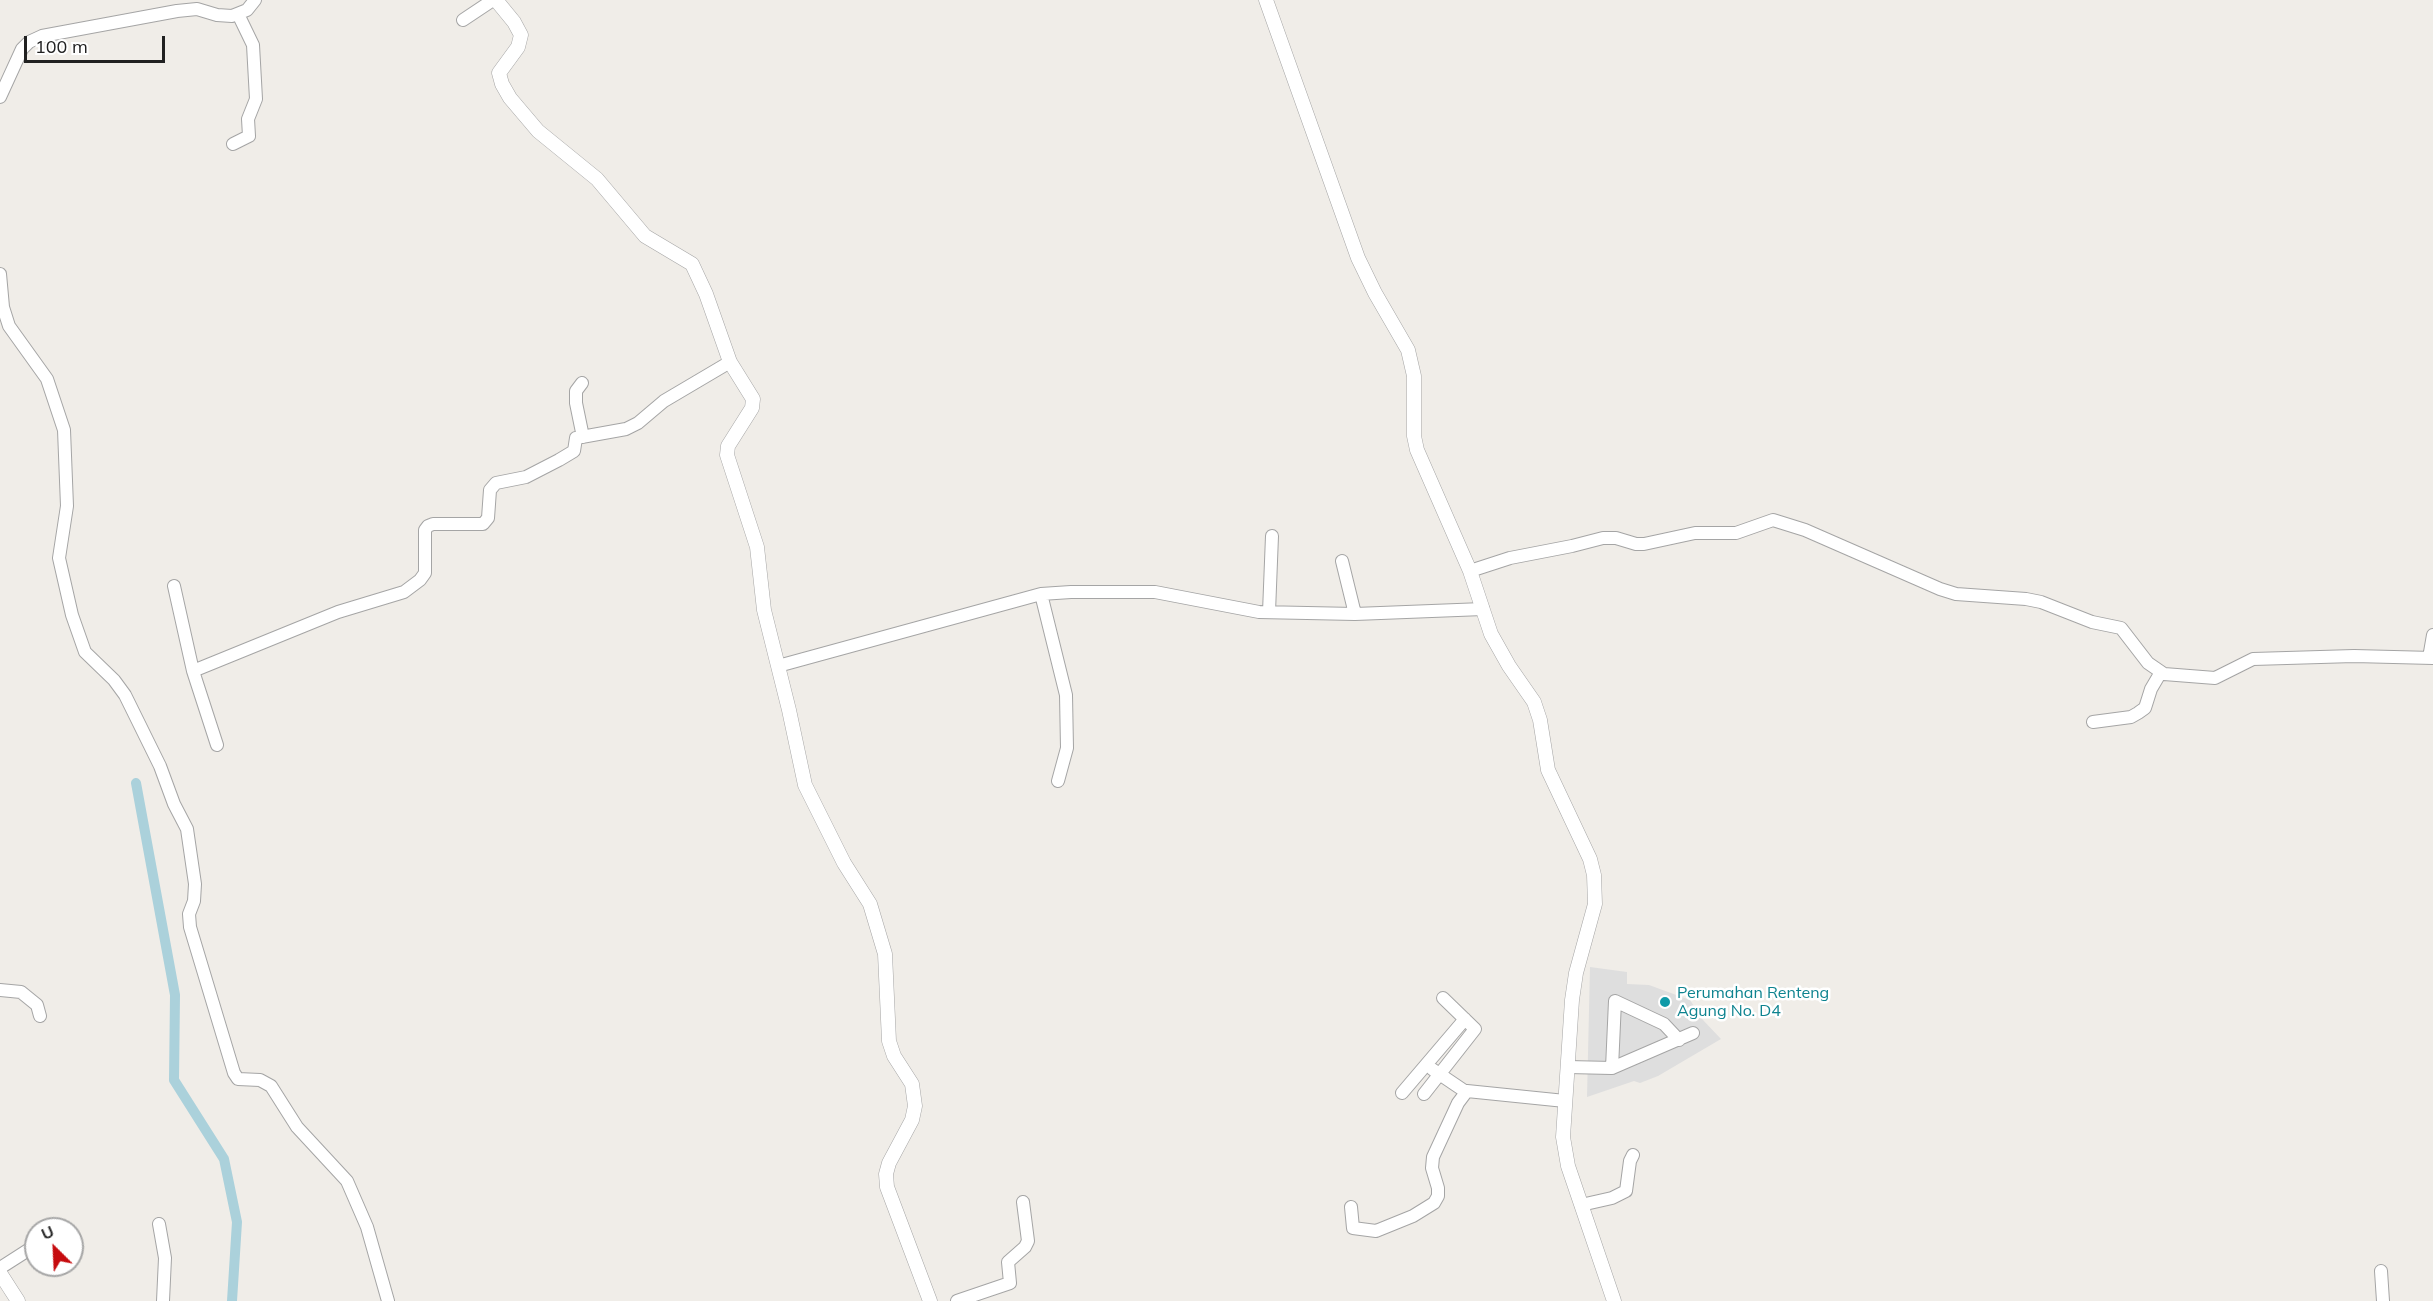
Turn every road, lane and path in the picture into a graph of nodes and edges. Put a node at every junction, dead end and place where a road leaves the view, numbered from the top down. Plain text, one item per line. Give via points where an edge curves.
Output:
1 (255, 0) edge
2 (495, 0) edge
3 (1266, 0) edge
4 (238, 14) junction
5 (463, 20) dead end
6 (0, 97) edge
7 (233, 144) dead end
8 (0, 274) edge
9 (730, 362) junction
10 (582, 383) dead end
11 (583, 437) junction
12 (1272, 536) dead end
13 (1342, 561) dead end
14 (1470, 571) junction
15 (174, 586) dead end
16 (1041, 594) junction
17 (1483, 609) junction
18 (1269, 612) junction
19 (1355, 614) junction
20 (2433, 634) edge
21 (2431, 658) edge
22 (778, 666) junction
23 (193, 671) junction
24 (2161, 672) junction
25 (2093, 722) dead end
26 (217, 746) dead end
27 (1058, 781) dead end
28 (0, 990) edge
29 (1443, 998) dead end
30 (40, 1016) dead end
31 (1465, 1019) junction
32 (1693, 1033) dead end
33 (1678, 1040) junction
34 (1426, 1065) junction
35 (1568, 1068) junction
36 (1612, 1068) junction
37 (1438, 1073) junction
38 (1466, 1092) junction
39 (1402, 1093) dead end
40 (1424, 1094) dead end
41 (1565, 1101) junction
42 (1633, 1155) dead end
43 (1023, 1202) dead end
44 (1581, 1205) junction
45 (1351, 1207) dead end
46 (159, 1224) dead end
47 (24, 1253) edge
48 (0, 1268) edge
49 (2381, 1271) dead end
50 (2, 1281) edge
51 (18, 1301) edge
52 (163, 1301) edge
53 (388, 1301) edge
54 (930, 1301) edge
55 (957, 1301) edge
56 (1614, 1301) edge
57 (2383, 1301) edge

1 - 4 street
2 - 5 street
2 - 9 street via 521,34 518,47 499,72 510,98 538,131 597,178 645,236 692,264
3 - 14 street via 1358,258 1408,350 1414,376 1417,450
4 - 6 street via 177,11 42,36 22,49
4 - 7 street via 253,45 256,99 248,119 249,136
8 - 53 street via 9,326 47,379 64,430 67,506 59,558 72,615 85,652 125,695 187,830 195,884 190,927 234,1073 238,1079 260,1080 271,1086 297,1127 347,1182 367,1227
9 - 11 street via 664,400 638,423
9 - 22 street via 753,404 726,453 757,547 764,610
10 - 11 street via 576,390 576,404
11 - 23 street via 574,440 574,451 526,477 492,486 488,518 483,524 428,526 425,573 404,592 338,612
12 - 18 street
13 - 19 street
14 - 17 street
14 - 24 street via 1603,538 1654,543 1700,533 1736,533 1773,520 1956,594 2041,602 2092,622 2121,628 2148,663
15 - 23 street
16 - 18 street via 1171,593 1233,609
16 - 22 street
16 - 27 street via 1066,695 1067,748
17 - 19 street
17 - 35 street via 1498,647 1534,702 1548,770 1582,839 1594,875 1595,904 1572,1000
18 - 19 street
20 - 21 street
21 - 24 street via 2253,659 2215,678
22 - 54 street via 805,785 870,904 885,954 889,1041 912,1084 915,1106 912,1120 889,1163 887,1187
23 - 26 street
24 - 25 street via 2145,708 2131,717
28 - 30 street via 21,992 37,1005
29 - 31 street
31 - 34 street
31 - 37 street via 1476,1029
32 - 33 street
33 - 36 street
33 - 36 street via 1664,1024 1615,1000
34 - 37 street
34 - 39 street
35 - 36 street
35 - 41 street
37 - 38 street
37 - 40 street
38 - 41 street
38 - 45 street via 1433,1157 1438,1186 1434,1203 1376,1231 1353,1228
41 - 44 street via 1565,1151
42 - 44 street via 1626,1191
43 - 55 street via 1028,1241 1008,1262 1010,1283
44 - 56 street
46 - 52 street via 165,1258
47 - 48 street
49 - 57 street
50 - 51 street

